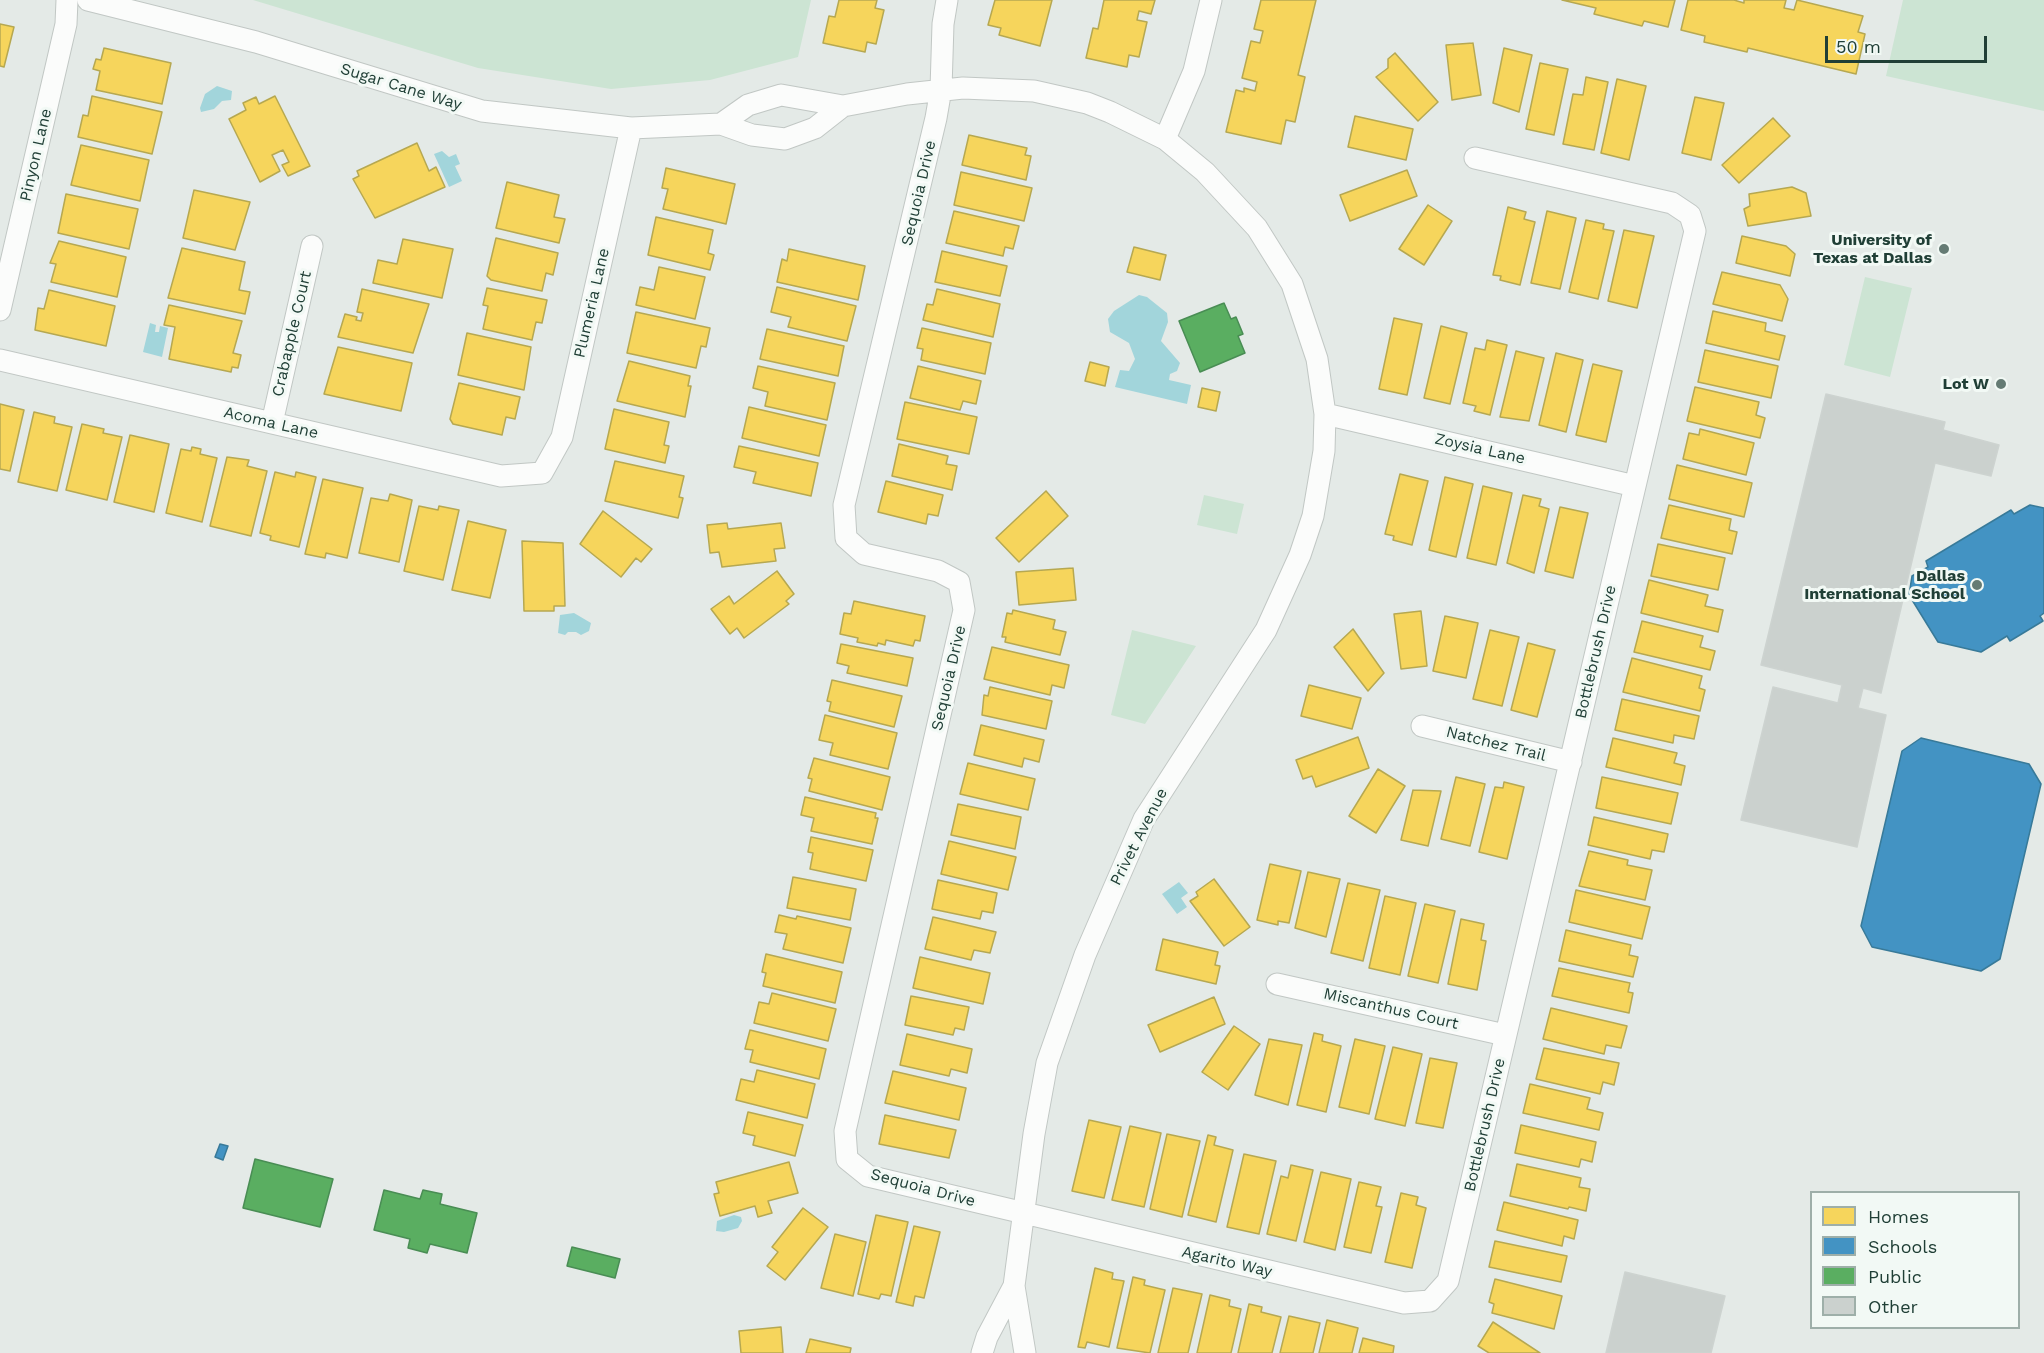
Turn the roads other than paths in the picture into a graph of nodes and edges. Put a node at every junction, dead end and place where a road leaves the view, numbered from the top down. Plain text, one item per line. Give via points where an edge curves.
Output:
1 (67, 0) edge
2 (88, 0) edge
3 (947, 0) edge
4 (1211, 0) edge
5 (941, 89) junction
6 (843, 105) junction
7 (721, 124) junction
8 (631, 128) junction
9 (1165, 139) junction
10 (1475, 158) dead end
11 (312, 246) dead end
12 (0, 310) edge
13 (0, 360) edge
14 (1325, 414) junction
15 (272, 423) junction
16 (542, 473) joint
17 (1635, 486) junction
18 (1422, 726) dead end
19 (1571, 762) junction
20 (1278, 984) dead end
21 (1505, 1035) junction
22 (1025, 1214) junction
23 (1014, 1286) junction
24 (1430, 1301) joint
25 (982, 1353) edge
26 (1025, 1353) edge

1 - 12 street, Pinyon Lane via 66,24
2 - 8 street, Sugar Cane Way via 256,42 482,111
3 - 5 street
4 - 9 street via 1194,71
5 - 6 street
5 - 9 street via 1003,88 1061,96 1110,112
5 - 22 street, Sequoia Drive via 844,505 846,538 864,554 938,571 959,582 964,610 845,1131 847,1159 868,1176
6 - 7 street via 781,95 748,105
6 - 7 street, Sugar Cane Way via 815,128 784,139 752,135
7 - 8 street, Sugar Cane Way
8 - 16 street, Plumeria Lane via 562,437
9 - 14 street via 1234,202 1276,255 1293,284 1317,359
10 - 17 street, Bottlebrush Drive via 1672,203 1690,215 1695,231
11 - 15 street, Crabapple Court
13 - 15 street, Acoma Lane
14 - 17 street, Zoysia Lane
14 - 22 street, Privet Avenue via 1324,451 1313,516 1286,590 1266,630 1144,819 1070,993 1047,1063
15 - 16 street, Acoma Lane via 501,476
17 - 19 street, Bottlebrush Drive
18 - 19 street, Natchez Trail
19 - 21 street, Bottlebrush Drive
20 - 21 street, Miscanthus Court
21 - 24 street, Bottlebrush Drive via 1448,1281
22 - 23 street, Privet Avenue
22 - 24 street, Agarito Way via 1404,1303
23 - 25 street, Privet Avenue
23 - 26 street, Privet Avenue

